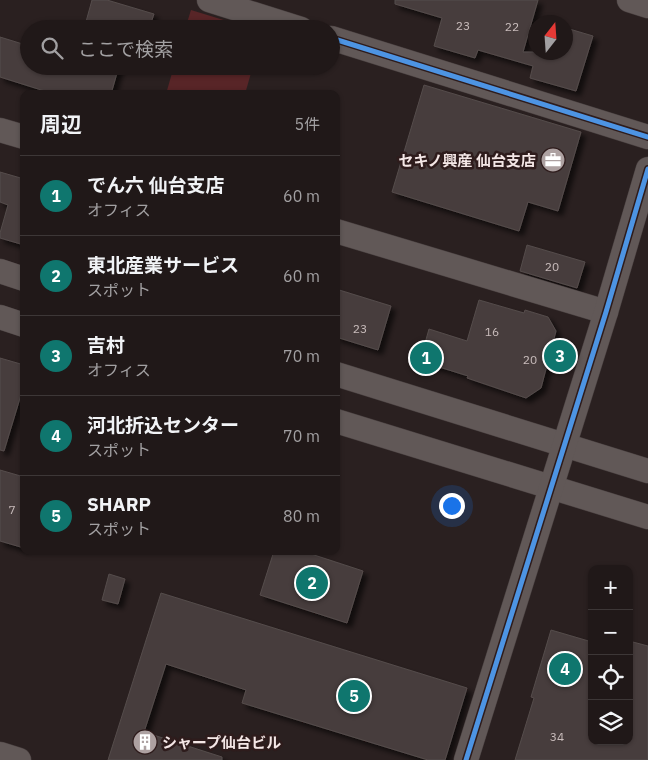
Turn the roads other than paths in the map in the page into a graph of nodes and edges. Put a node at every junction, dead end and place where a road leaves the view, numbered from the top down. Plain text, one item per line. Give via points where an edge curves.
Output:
1 (209, 0) edge
2 (630, 0) edge
3 (648, 6) edge
4 (272, 20) edge
5 (340, 41) edge
6 (0, 130) edge
7 (20, 136) edge
8 (648, 137) edge
9 (648, 169) edge
10 (340, 232) edge
11 (0, 271) edge
12 (20, 278) edge
13 (606, 312) junction
14 (0, 317) edge
15 (20, 323) edge
16 (340, 375) edge
17 (340, 422) edge
18 (564, 445) junction
19 (648, 471) edge
20 (552, 487) junction
21 (648, 517) edge
22 (0, 754) edge
23 (19, 760) edge
24 (466, 760) edge

1 - 4 street
2 - 3 street
5 - 8 street
6 - 7 street
9 - 13 street
10 - 13 street
11 - 12 street
13 - 18 street
14 - 15 street
16 - 18 street
17 - 20 street
18 - 19 street
18 - 20 street
20 - 21 street
20 - 24 street
22 - 23 street

